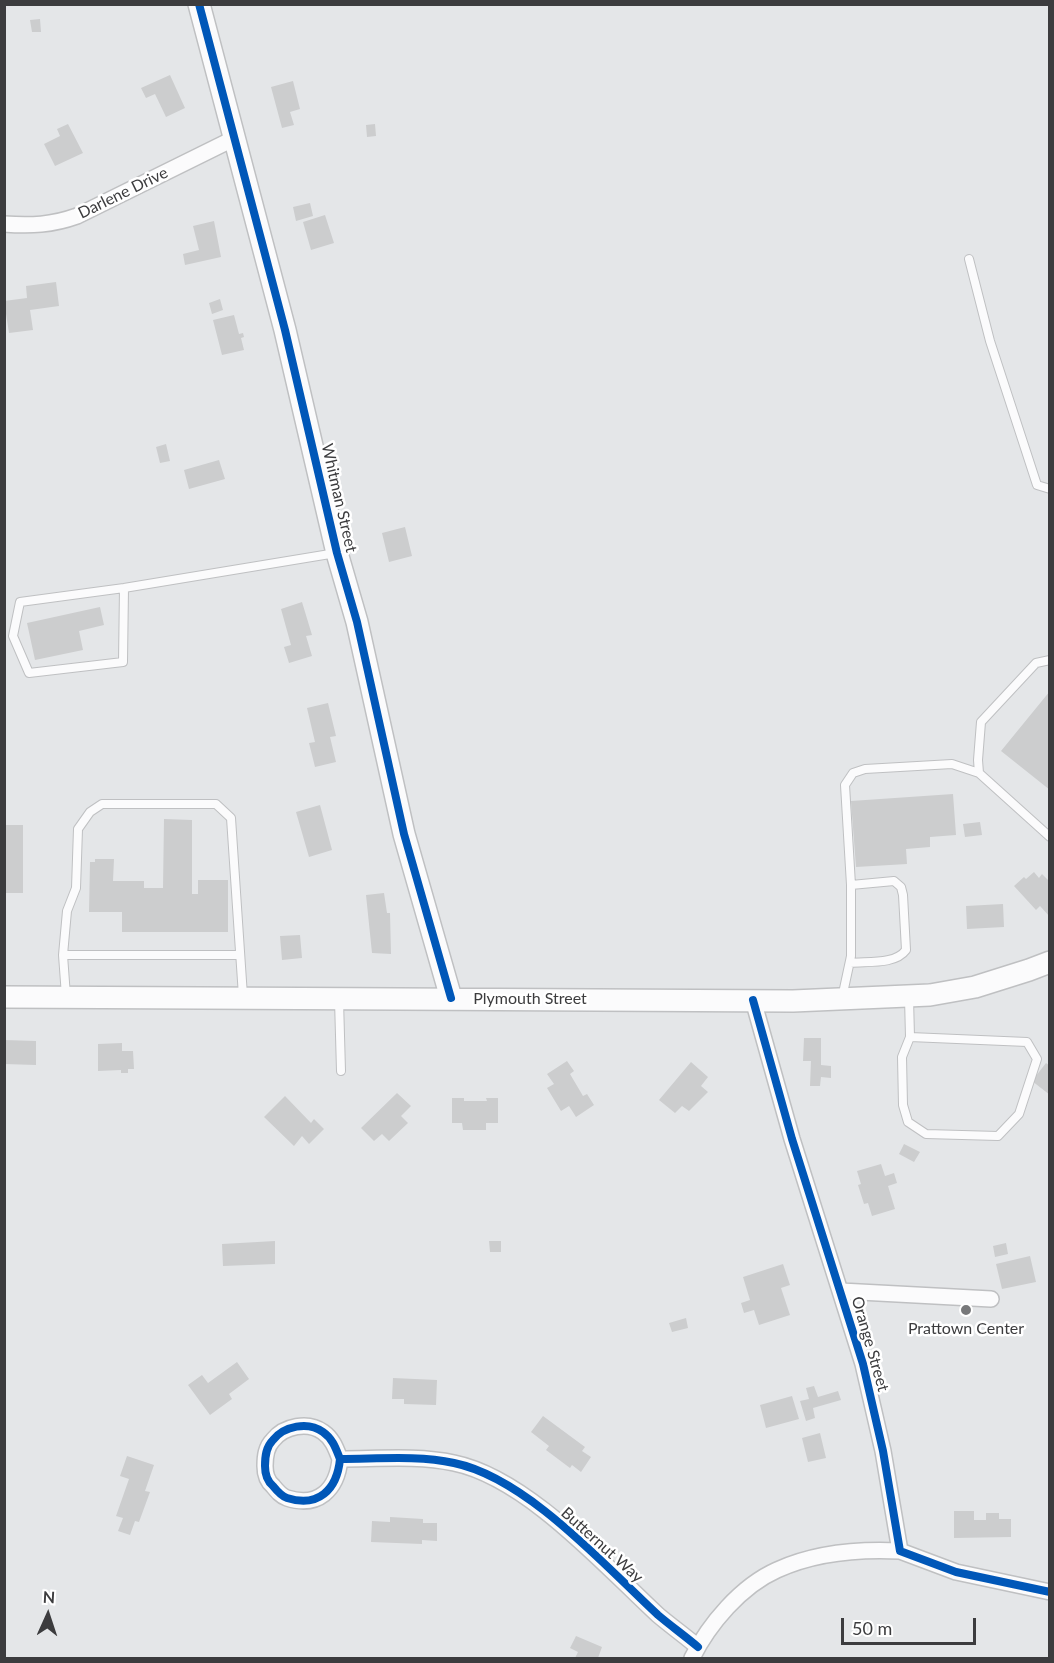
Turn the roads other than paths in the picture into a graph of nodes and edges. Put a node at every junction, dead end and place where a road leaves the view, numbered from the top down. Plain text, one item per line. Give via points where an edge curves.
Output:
1 (199, 4) edge
2 (235, 138) junction
3 (4, 224) edge
4 (969, 259) dead end
5 (1050, 489) edge
6 (337, 553) junction
7 (124, 588) junction
8 (1050, 660) edge
9 (980, 773) junction
10 (1050, 837) edge
11 (851, 885) junction
12 (63, 955) junction
13 (240, 955) junction
14 (850, 963) junction
15 (1048, 966) edge
16 (909, 996) junction
17 (4, 997) edge
18 (66, 997) junction
19 (243, 998) junction
20 (339, 998) junction
21 (451, 998) junction
22 (842, 999) junction
23 (753, 1000) junction
24 (910, 1037) junction
25 (340, 1071) dead end
26 (841, 1291) junction
27 (991, 1299) dead end
28 (340, 1459) junction
29 (900, 1551) junction
30 (1050, 1592) edge
31 (695, 1653) edge

1 - 2 main road, Whitman Street
2 - 3 street, Darlene Drive via 77,216 52,224
2 - 6 main road, Whitman Street
4 - 5 lane via 990,341 1037,485
6 - 7 lane
6 - 21 main road, Whitman Street via 357,622 407,845
7 - 7 lane via 20,602 13,636 29,673 123,662
8 - 9 lane via 1036,663 981,722
9 - 10 lane
9 - 11 lane via 952,764 853,773 845,785
11 - 14 lane
11 - 14 lane via 894,881 901,887 906,950 892,960
12 - 13 lane
12 - 13 lane via 67,911 76,888 78,829 90,812 102,804 216,804 231,818
12 - 18 lane
13 - 19 lane
14 - 22 lane
15 - 16 main road, Plymouth Street via 975,987
16 - 22 main road, Plymouth Street
16 - 24 lane
17 - 18 main road, Plymouth Street
18 - 19 main road, Plymouth Street
19 - 20 main road, Plymouth Street
20 - 21 main road, Plymouth Street
20 - 25 lane
21 - 23 main road, Plymouth Street
22 - 23 main road, Plymouth Street
23 - 26 street, Orange Street
24 - 24 lane via 1027,1042 1037,1059 1019,1114 998,1136 926,1134 908,1122 903,1106 902,1057
26 - 27 street
26 - 29 street, Orange Street via 872,1401
28 - 28 street via 335,1445 322,1431 304,1426 289,1428 273,1439 265,1454 265,1472 269,1483 284,1497 303,1502 320,1497 333,1486
28 - 31 street, Butternut Way via 456,1463 510,1487 576,1537
29 - 30 street via 956,1572
29 - 31 street via 877,1549 840,1554 776,1570 735,1601

